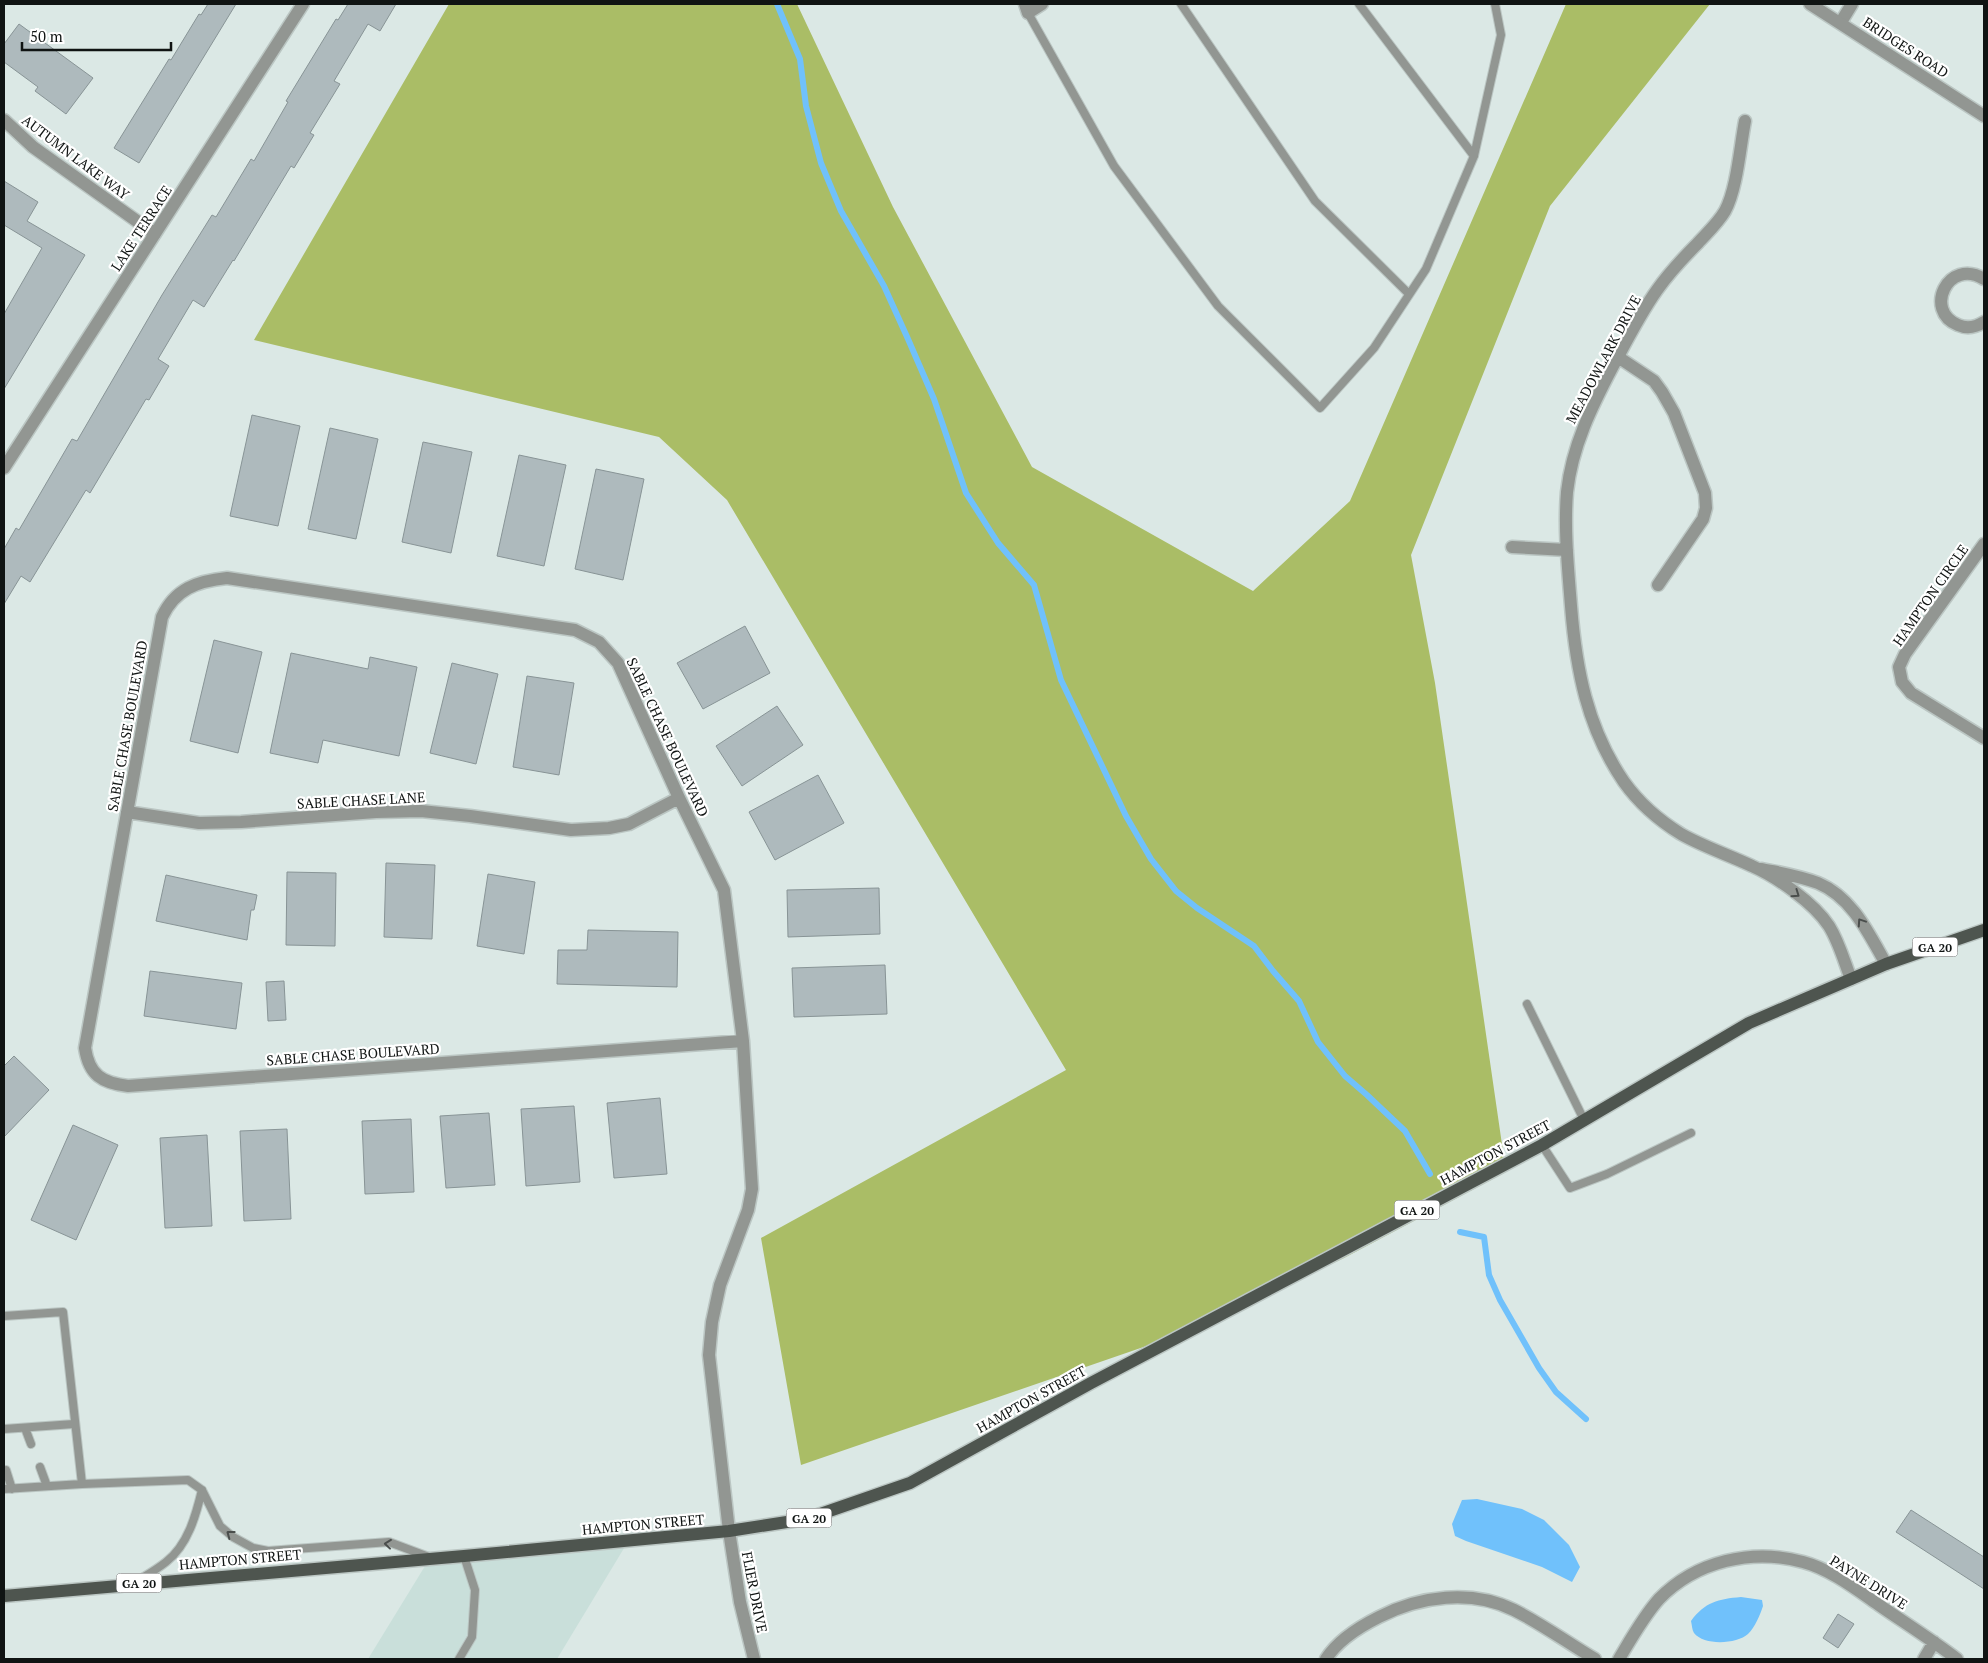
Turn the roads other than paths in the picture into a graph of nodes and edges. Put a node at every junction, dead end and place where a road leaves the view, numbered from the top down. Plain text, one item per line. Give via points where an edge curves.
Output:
1 (304, 4) edge
2 (1042, 4) edge
3 (1181, 4) edge
4 (1359, 4) edge
5 (1495, 4) edge
6 (1810, 4) edge
7 (1852, 4) edge
8 (1026, 8) edge
9 (1841, 22) junction
10 (1984, 116) edge
11 (4, 120) edge
12 (1746, 121) dead end
13 (1474, 156) junction
14 (155, 234) junction
15 (1984, 279) edge
16 (1409, 294) junction
17 (1984, 322) edge
18 (1618, 357) junction
19 (4, 468) edge
20 (1984, 544) edge
21 (1512, 547) dead end
22 (1567, 550) junction
23 (1658, 585) dead end
24 (1984, 738) edge
25 (679, 798) junction
26 (127, 812) junction
27 (1755, 867) junction
28 (1984, 930) edge
29 (1886, 964) junction
30 (1851, 979) junction
31 (1526, 1004) dead end
32 (743, 1041) junction
33 (1584, 1120) junction
34 (1691, 1133) dead end
35 (1542, 1145) junction
36 (4, 1316) edge
37 (74, 1424) junction
38 (25, 1428) junction
39 (4, 1429) edge
40 (31, 1444) dead end
41 (40, 1467) dead end
42 (6, 1470) dead end
43 (82, 1484) junction
44 (47, 1486) junction
45 (8, 1489) edge
46 (202, 1490) junction
47 (729, 1531) junction
48 (464, 1556) junction
49 (434, 1558) junction
50 (133, 1584) junction
51 (4, 1596) edge
52 (1934, 1642) junction
53 (459, 1659) edge
54 (754, 1659) edge
55 (1326, 1659) edge
56 (1595, 1659) edge
57 (1619, 1659) edge
58 (1924, 1659) edge
59 (1957, 1659) edge

1 - 14 street, LAKE TERRACE
2 - 8 street
3 - 16 lane via 1315,202
4 - 13 lane
5 - 13 lane via 1501,35
6 - 9 street, BRIDGES ROAD
7 - 9 street
8 - 16 lane via 1114,166 1218,306 1320,408 1374,348
9 - 10 street, BRIDGES ROAD
11 - 14 street, AUTUMN LAKE WAY via 34,147
12 - 18 street, MEADOWLARK DRIVE via 1730,200 1723,214 1658,289
13 - 16 lane via 1426,269
14 - 19 street, LAKE TERRACE
15 - 17 street via 1967,274 1951,280 1945,286 1941,304 1949,320 1957,325 1975,327
18 - 22 street, MEADOWLARK DRIVE via 1581,431 1574,456 1567,490
18 - 23 street via 1643,372 1662,392 1674,413 1705,494 1703,520
20 - 24 street, HAMPTON CIRCLE via 1899,667 1902,682 1911,693
21 - 22 street
22 - 27 street, MEADOWLARK DRIVE via 1575,654 1581,683 1596,729 1612,763 1626,784 1659,819 1701,844
25 - 26 street, SABLE CHASE LANE via 629,824 571,830 421,811 199,823
25 - 26 street, SABLE CHASE BOULEVARD via 618,663 589,636 575,630 227,578 207,580 178,594 162,618
25 - 32 street, SABLE CHASE BOULEVARD via 724,890
26 - 32 street, SABLE CHASE BOULEVARD via 85,1048 87,1062 104,1081 128,1086
29 -> 27 street, MEADOWLARK DRIVE via 1856,915 1834,892 1802,877
27 -> 30 street, MEADOWLARK DRIVE via 1818,912 1837,941
28 - 29 main road, HAMPTON STREET / GA 20
29 - 30 main road, HAMPTON STREET / GA 20
30 - 33 main road, HAMPTON STREET / GA 20 via 1749,1023
31 - 33 lane
32 - 47 street, SABLE CHASE BOULEVARD via 752,1189 748,1210 720,1285 709,1356
33 - 35 main road, HAMPTON STREET / GA 20
34 - 35 lane via 1607,1174 1570,1188
35 - 47 main road, HAMPTON STREET / GA 20 via 910,1482 806,1519
36 - 37 lane via 63,1312
37 - 38 lane
37 - 43 lane
38 - 39 lane
38 - 40 lane
41 - 44 lane
42 - 45 lane
43 - 44 lane
43 - 46 lane via 188,1480
44 - 45 lane
49 -> 46 lane via 389,1542 268,1551 253,1548 220,1526
46 - 50 lane via 188,1535 168,1560
47 - 48 main road, HAMPTON STREET / GA 20
47 - 54 street, FLIER DRIVE via 740,1602
48 - 49 main road, HAMPTON STREET / GA 20
48 - 53 lane via 475,1590 472,1637
49 - 50 main road, HAMPTON STREET / GA 20
50 - 51 main road, HAMPTON STREET / GA 20
52 - 57 street, PAYNE DRIVE via 1820,1569 1770,1556 1738,1557 1705,1567 1673,1586 1640,1624
52 - 58 street
52 - 59 street, PAYNE DRIVE
55 - 56 street via 1360,1626 1419,1601 1450,1597 1482,1599 1513,1610

